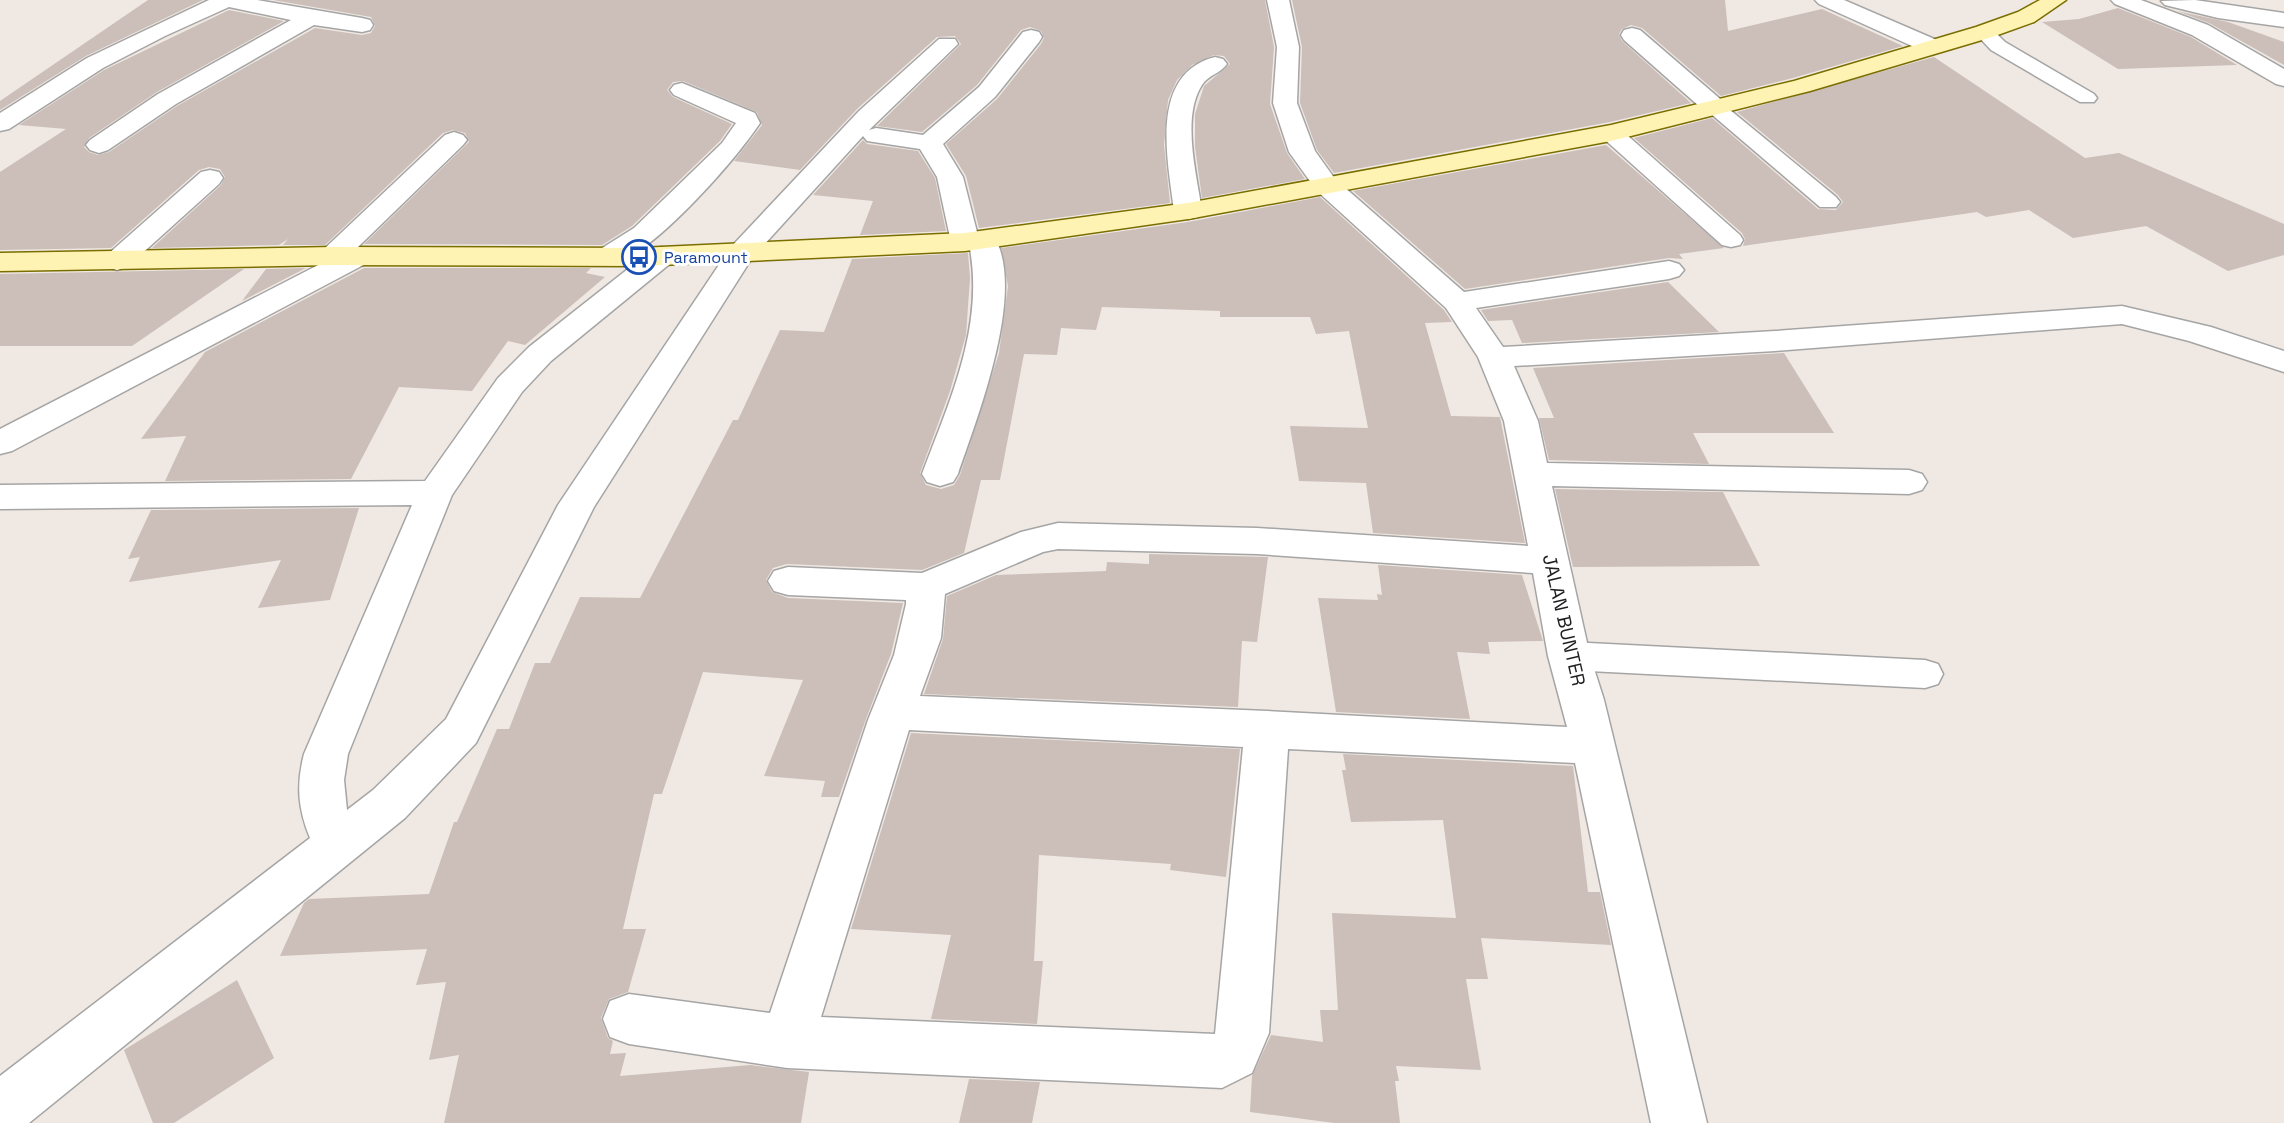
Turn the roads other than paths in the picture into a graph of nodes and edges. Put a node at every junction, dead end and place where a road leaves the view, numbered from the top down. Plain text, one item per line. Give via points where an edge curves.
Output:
1 (227, 0) edge
2 (1278, 0) edge
3 (1826, 0) edge
4 (2055, 0) edge
5 (2122, 0) edge
6 (2169, 0) edge
7 (311, 18) junction
8 (2284, 20) edge
9 (362, 25) dead end
10 (1984, 33) junction
11 (1632, 35) dead end
12 (1031, 37) dead end
13 (947, 44) dead end
14 (1931, 46) junction
15 (1215, 64) dead end
16 (2284, 79) edge
17 (682, 90) dead end
18 (2087, 98) dead end
19 (1717, 109) junction
20 (0, 124) edge
21 (1611, 133) junction
22 (876, 136) dead end
23 (454, 140) dead end
24 (929, 143) junction
25 (99, 145) dead end
26 (210, 178) dead end
27 (1326, 185) junction
28 (1828, 202) dead end
29 (1188, 211) junction
30 (1731, 240) dead end
31 (974, 241) junction
32 (741, 253) junction
33 (346, 256) junction
34 (662, 256) junction
35 (609, 257) junction
36 (117, 261) junction
37 (0, 262) edge
38 (1669, 270) dead end
39 (1457, 302) junction
40 (1494, 357) junction
41 (2284, 362) edge
42 (0, 443) edge
43 (940, 474) dead end
44 (1531, 474) junction
45 (1909, 482) dead end
46 (435, 493) junction
47 (0, 497) edge
48 (1549, 561) junction
49 (788, 581) dead end
50 (925, 587) junction
51 (1569, 656) junction
52 (1926, 674) dead end
53 (892, 712) junction
54 (1267, 728) junction
55 (1593, 746) junction
56 (337, 845) junction
57 (629, 1019) dead end
58 (788, 1042) junction
59 (0, 1111) edge
60 (1679, 1123) edge

1 - 7 street
1 - 20 street via 95,63
2 - 27 street, JALAN BUNTER via 1288,47 1285,103 1302,152
3 - 14 street
4 - 10 main road
5 - 16 street via 2200,30
6 - 8 street
7 - 9 street
7 - 25 street via 167,99
10 - 14 main road
10 - 18 lane via 2015,57
11 - 19 street
12 - 24 street via 987,92
13 - 32 street via 867,116
14 - 19 main road
15 - 29 street via 1197,75 1185,91 1178,113
17 - 35 street via 746,118 748,123 731,148 644,234
19 - 21 main road
19 - 28 lane
21 - 27 main road
21 - 30 lane
22 - 24 street
23 - 33 street
24 - 31 street via 950,177
26 - 36 street
27 - 29 main road
27 - 39 street, JALAN BUNTER
29 - 31 main road
31 - 32 main road
31 - 43 street via 990,264 987,331
32 - 34 main road
32 - 56 street via 576,505 461,730 389,804
33 - 35 main road
33 - 36 main road
33 - 42 street
34 - 35 main road
34 - 46 street via 540,354 510,385
36 - 37 main road
38 - 39 street
39 - 40 street, JALAN BUNTER
40 - 41 street via 2122,315
40 - 44 street, JALAN BUNTER via 1521,421
44 - 45 street
44 - 48 street, JALAN BUNTER
46 - 47 street
46 - 56 street via 326,754 320,776 322,810
48 - 50 street via 1257,541 1058,536 1034,541
48 - 51 street, JALAN BUNTER
49 - 50 street
50 - 53 street via 926,621
51 - 52 lane
51 - 55 street, JALAN BUNTER
53 - 54 street
53 - 58 street
54 - 55 street
54 - 58 street via 1244,1020 1241,1040 1228,1059
55 - 60 street, JALAN BUNTER
56 - 59 street
57 - 58 street

